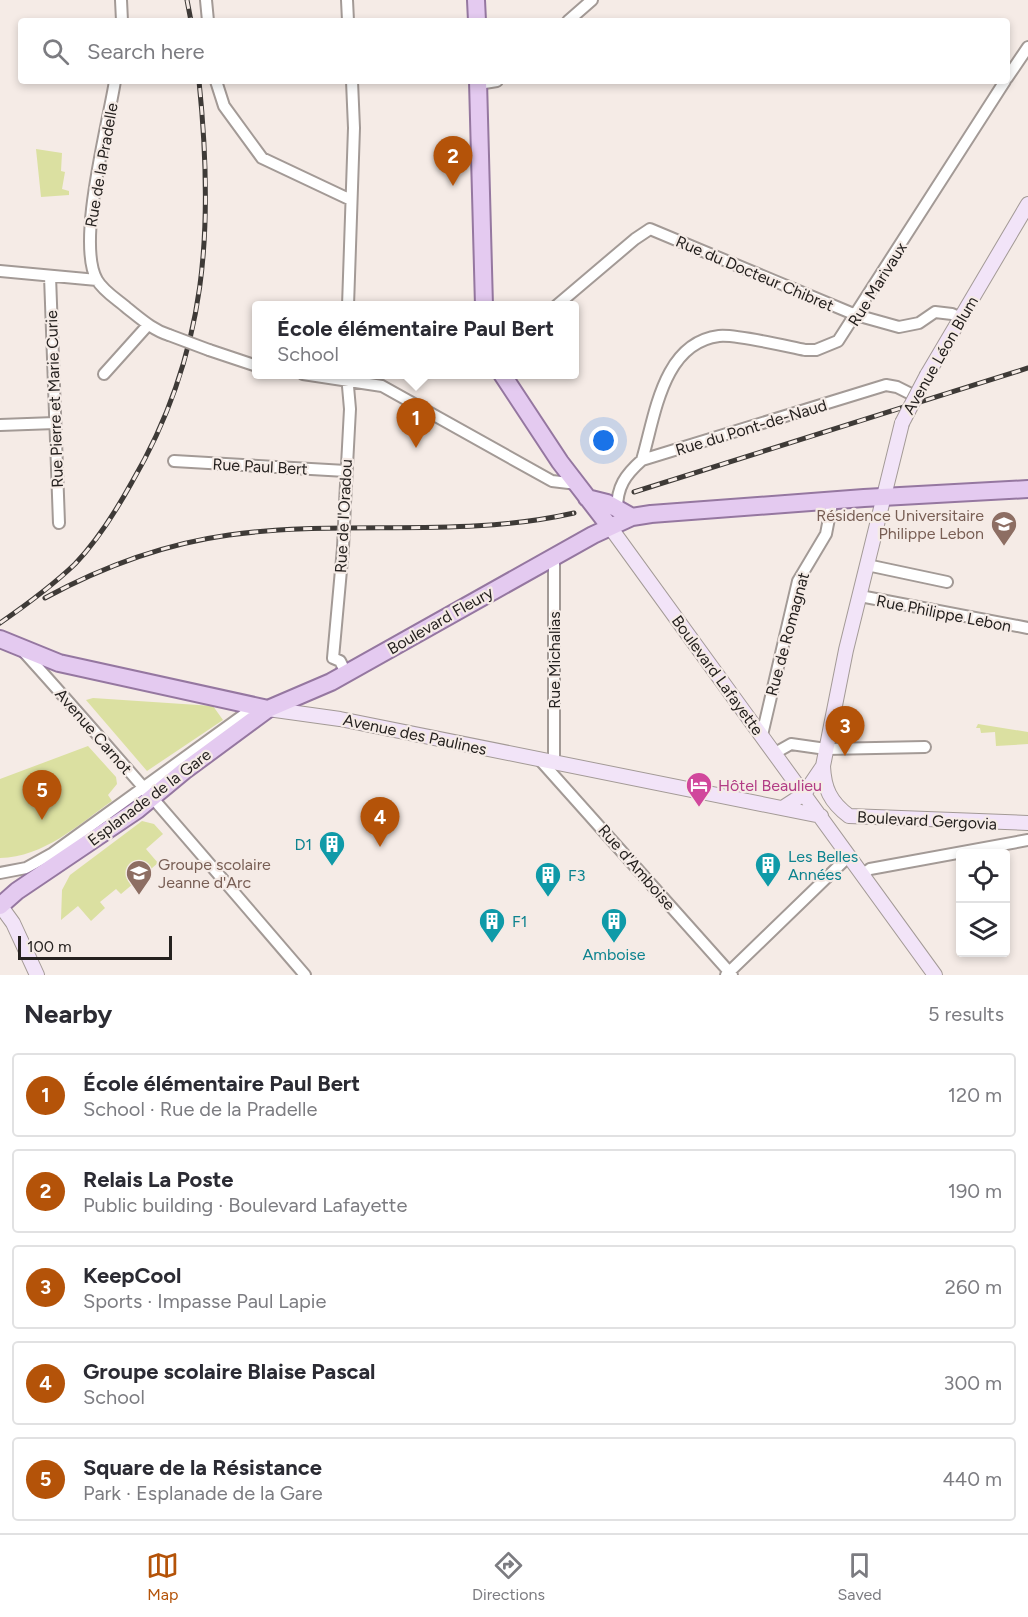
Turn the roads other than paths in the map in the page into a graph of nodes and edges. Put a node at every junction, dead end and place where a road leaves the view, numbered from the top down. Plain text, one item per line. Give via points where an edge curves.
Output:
1 (121, 0) edge
2 (206, 0) edge
3 (347, 0) edge
4 (476, 0) edge
5 (592, 0) edge
6 (122, 18) edge
7 (208, 18) edge
8 (348, 18) edge
9 (477, 18) edge
10 (571, 18) edge
11 (1028, 47) edge
12 (1010, 74) edge
13 (115, 84) edge
14 (217, 84) edge
15 (352, 84) edge
16 (478, 84) edge
17 (1003, 84) edge
18 (351, 200) junction
19 (1028, 204) edge
20 (0, 271) edge
21 (50, 276) junction
22 (97, 280) junction
23 (348, 301) edge
24 (484, 301) edge
25 (562, 301) edge
26 (856, 315) junction
27 (960, 318) junction
28 (148, 325) junction
29 (252, 364) edge
30 (104, 374) dead end
31 (347, 379) edge
32 (355, 379) edge
33 (505, 379) edge
34 (915, 396) junction
35 (55, 423) junction
36 (0, 425) edge
37 (642, 460) junction
38 (174, 461) dead end
39 (346, 471) junction
40 (577, 484) junction
41 (1028, 489) edge
42 (587, 498) junction
43 (884, 498) junction
44 (832, 502) junction
45 (617, 509) junction
46 (632, 517) junction
47 (59, 523) dead end
48 (610, 527) junction
49 (555, 557) junction
50 (867, 565) junction
51 (947, 582) dead end
52 (860, 596) junction
53 (1028, 628) edge
54 (11, 645) edge
55 (346, 673) junction
56 (264, 705) junction
57 (762, 735) junction
58 (925, 747) dead end
59 (825, 749) junction
60 (775, 753) junction
61 (547, 761) junction
62 (823, 766) junction
63 (149, 792) junction
64 (804, 794) junction
65 (784, 807) junction
66 (821, 816) junction
67 (1028, 823) edge
68 (1028, 840) edge
69 (849, 856) junction
70 (0, 873) edge
71 (862, 874) junction
72 (0, 891) edge
73 (0, 906) edge
74 (729, 974) edge
75 (37, 975) edge
76 (305, 975) edge
77 (935, 975) edge

1 - 6 street
2 - 7 street
3 - 8 street
4 - 9 main road
5 - 10 street
11 - 12 street, Rue Marivaux
13 - 22 street, Rue de la Pradelle via 89,238
14 - 18 street via 224,106 262,158
15 - 18 street
16 - 24 main road
17 - 26 street, Rue Marivaux
18 - 23 street
19 - 27 main road, Avenue Léon Blum
20 - 21 street
21 - 22 street
21 - 35 street, Rue Pierre et Marie Curie
22 - 28 street
25 - 26 street, Rue du Docteur Chibret via 650,229
26 - 27 street, Rue du Docteur Chibret via 899,327 919,323 935,312
26 - 37 street, Rue Marivaux via 838,341 816,350 720,336 690,348 669,371
27 - 34 main road, Avenue Léon Blum, bridge
28 - 29 street, bridge
28 - 30 street
31 - 39 street, Rue de l'Oradou via 350,409
32 - 40 street via 382,386 552,481
33 - 40 main road, Boulevard Lafayette
34 - 37 street, Rue du Pont-de-Naud via 886,386
34 - 43 main road, Avenue Léon Blum, bridge via 902,423
35 - 36 street
35 - 47 street, Rue Pierre et Marie Curie
37 - 45 street via 624,479
38 - 39 street, Rue Paul Bert
39 - 55 street, Rue de l'Oradou, bridge via 333,658 340,661
40 - 42 main road, Boulevard Lafayette
41 - 43 main road
42 - 45 main road
42 - 48 main road, Boulevard Lafayette
43 - 44 main road
43 - 50 main road, Avenue Léon Blum
44 - 46 main road
44 - 57 street, Rue de Romagnat via 826,534 798,581
45 - 46 main road
46 - 48 main road, Boulevard Fleury
48 - 49 main road, Boulevard Fleury
48 - 57 main road, Boulevard Lafayette
49 - 55 main road, Boulevard Fleury
49 - 61 street, Rue Michalias
50 - 51 street
50 - 52 main road, Avenue Léon Blum
52 - 53 street, Rue Philippe Lebon
52 - 59 main road, Avenue Léon Blum
54 - 56 main road, Avenue des Paulines via 46,659 67,654
54 - 63 street, Avenue Carnot
55 - 56 main road, Boulevard Fleury via 290,701
56 - 61 main road, Avenue des Paulines
56 - 63 main road, Esplanade de la Gare via 191,765
57 - 60 main road, Boulevard Lafayette
58 - 59 street
59 - 60 street via 791,744
59 - 62 main road, Avenue Léon Blum
60 - 64 main road, Boulevard Lafayette
61 - 65 main road, Avenue des Paulines
61 - 74 street, Rue d'Amboise
62 - 64 main road, Avenue Léon Blum
62 - 67 main road, Boulevard Gergovia via 825,789 849,816
63 - 70 street, Esplanade de la Gare via 44,859 26,868
63 - 73 main road, Esplanade de la Gare
63 - 76 street, Avenue Carnot
64 - 65 main road
64 - 66 main road, Boulevard Lafayette
65 - 66 main road, Avenue des Paulines
66 - 69 main road, Boulevard Lafayette
68 - 71 street via 870,869
69 - 71 main road, Boulevard Lafayette
69 - 74 street
71 - 77 main road, Boulevard Lafayette
72 - 73 street
73 - 75 main road via 13,923

